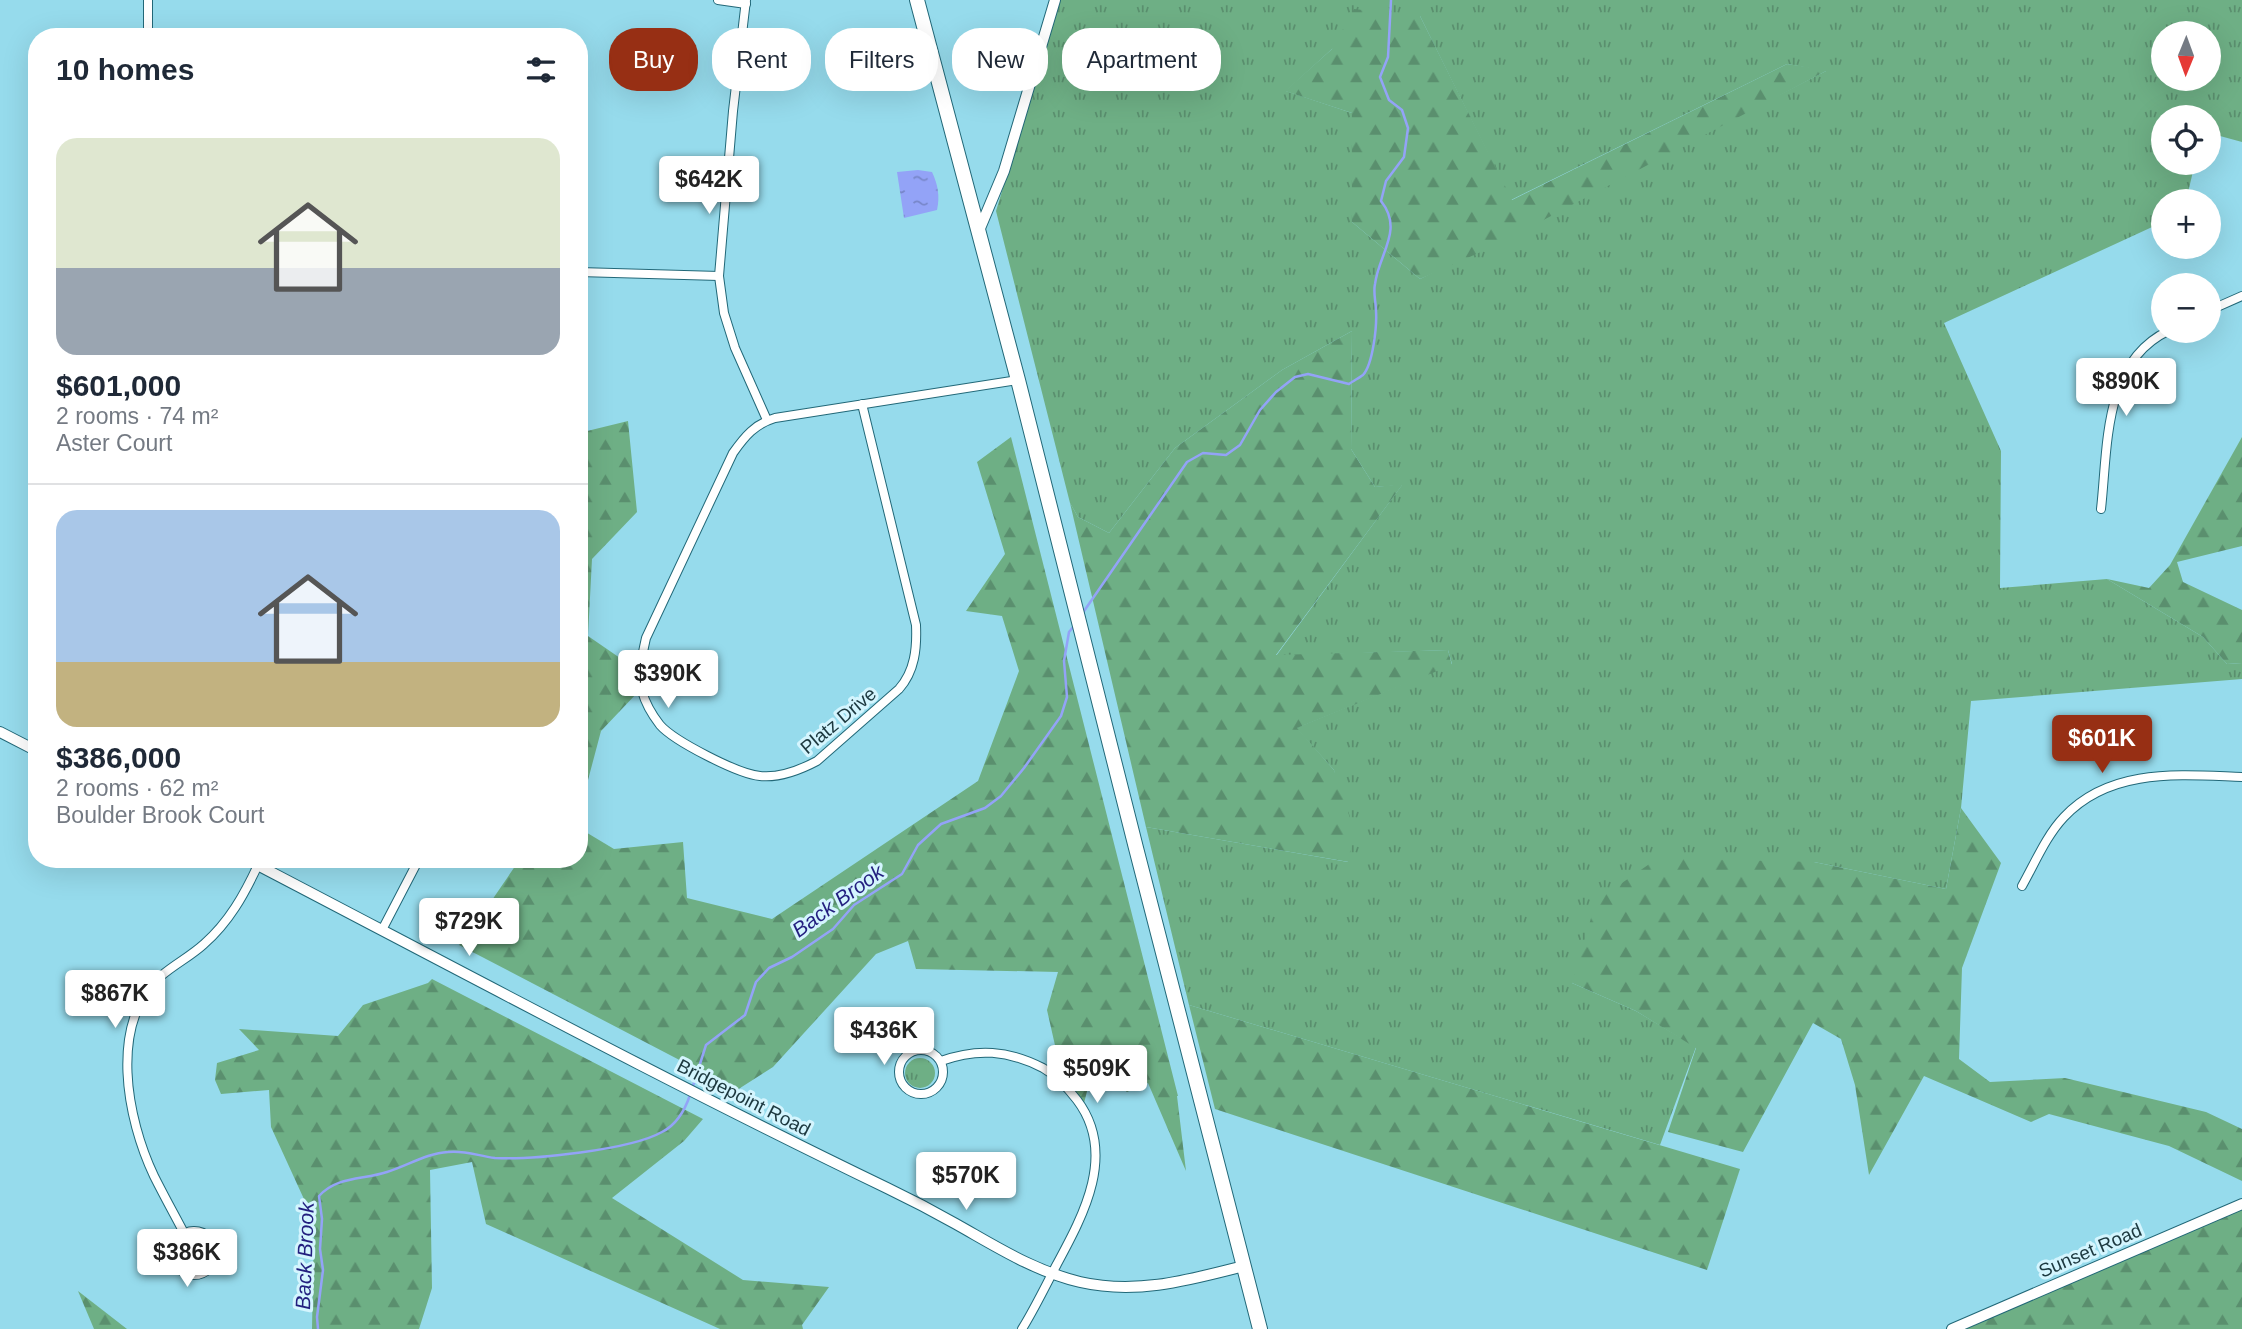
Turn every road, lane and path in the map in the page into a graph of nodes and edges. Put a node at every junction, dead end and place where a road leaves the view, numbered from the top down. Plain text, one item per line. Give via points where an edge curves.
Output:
1 (148, 0) edge
2 (718, 0) edge
3 (917, 0) edge
4 (1055, 0) edge
5 (746, 2) edge
6 (148, 28) edge
7 (978, 233) junction
8 (588, 272) edge
9 (719, 276) junction
10 (2242, 296) edge
11 (2221, 305) edge
12 (2151, 340) edge
13 (1018, 380) junction
14 (862, 404) junction
15 (767, 420) junction
16 (2101, 509) dead end
17 (0, 732) edge
18 (28, 746) edge
19 (2242, 777) edge
20 (256, 868) edge
21 (264, 868) edge
22 (414, 868) edge
23 (2022, 886) dead end
24 (382, 930) junction
25 (941, 1061) junction
26 (2242, 1204) edge
27 (184, 1233) junction
28 (1244, 1266) junction
29 (1051, 1275) junction
30 (1022, 1329) edge
31 (1260, 1329) edge
32 (1952, 1329) edge

1 - 6 street
2 - 5 street
3 - 7 highway
4 - 7 street via 1004,171
5 - 9 street
7 - 13 highway
8 - 9 street
9 - 15 street via 735,348
10 - 11 street
12 - 16 street via 2124,373 2115,400
13 - 14 street
13 - 28 highway
14 - 15 street
14 - 15 street, Platz Drive via 916,625 913,667 899,689 817,761 772,776 744,773 673,736 646,702 640,678 646,638 733,453 745,436
17 - 18 street
19 - 23 street via 2166,774 2118,783 2064,817
20 - 27 street via 230,917 150,988 138,1006 127,1040 141,1141
21 - 24 street, Bridgepoint Road
22 - 24 street
24 - 29 street, Bridgepoint Road via 790,1142 925,1206
25 - 25 street via 929,1051 914,1050 901,1059 900,1082 910,1092 931,1092 943,1075
25 - 29 street via 981,1051 1025,1059 1065,1084 1087,1116 1096,1154 1092,1189
26 - 32 street, Sunset Road
27 - 27 street via 173,1244 174,1265 193,1276 207,1272 216,1260 215,1245 198,1231
28 - 29 street, Bridgepoint Road via 1146,1287 1106,1286
28 - 31 highway
29 - 30 street

